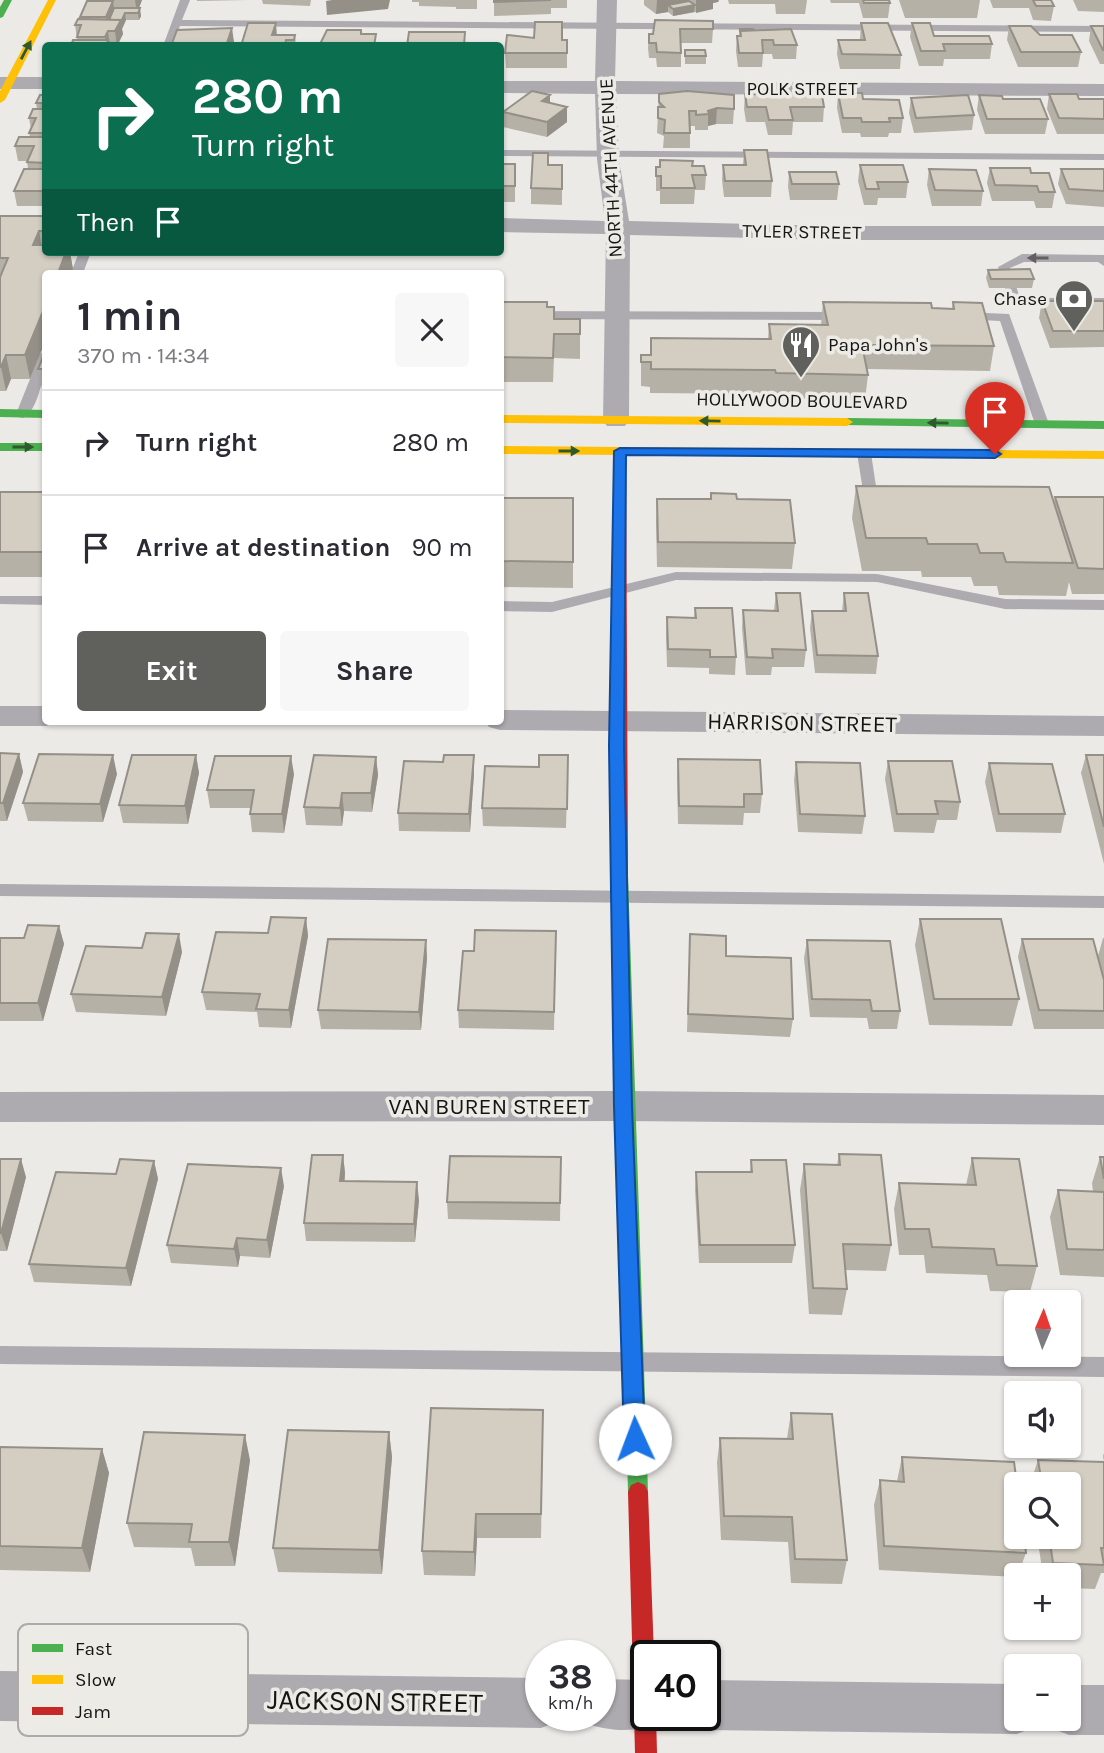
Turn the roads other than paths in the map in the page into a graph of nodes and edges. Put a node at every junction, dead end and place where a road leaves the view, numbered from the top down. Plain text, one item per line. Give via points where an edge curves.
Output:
1 (8, 0) edge
2 (52, 0) edge
3 (185, 0) edge
4 (607, 0) edge
5 (0, 15) edge
6 (176, 23) junction
7 (607, 26) junction
8 (1104, 29) edge
9 (169, 42) edge
10 (42, 84) edge
11 (504, 88) edge
12 (605, 88) junction
13 (3, 89) edge
14 (1104, 90) edge
15 (504, 153) edge
16 (608, 154) junction
17 (1104, 158) edge
18 (504, 225) edge
19 (618, 228) junction
20 (1104, 233) edge
21 (1104, 262) edge
22 (1104, 302) edge
23 (504, 315) edge
24 (615, 315) junction
25 (851, 316) edge
26 (943, 316) edge
27 (42, 365) edge
28 (0, 413) edge
29 (23, 414) junction
30 (42, 414) edge
31 (504, 419) edge
32 (616, 420) junction
33 (857, 422) junction
34 (1042, 424) junction
35 (1104, 425) edge
36 (504, 436) edge
37 (1104, 439) edge
38 (0, 447) edge
39 (42, 447) edge
40 (504, 450) edge
41 (620, 451) junction
42 (864, 453) junction
43 (1021, 454) junction
44 (1104, 455) edge
45 (898, 497) edge
46 (618, 592) junction
47 (0, 600) edge
48 (42, 601) edge
49 (1104, 605) edge
50 (504, 606) edge
51 (0, 716) edge
52 (42, 716) edge
53 (504, 720) edge
54 (616, 721) junction
55 (1104, 726) edge
56 (0, 890) edge
57 (619, 897) junction
58 (1104, 902) edge
59 (623, 1106) junction
60 (0, 1107) edge
61 (1104, 1110) edge
62 (0, 1354) edge
63 (632, 1360) junction
64 (1104, 1367) edge
65 (630, 1640) edge
66 (0, 1696) edge
67 (18, 1696) edge
68 (248, 1699) edge
69 (525, 1703) edge
70 (721, 1705) edge
71 (1004, 1709) edge
72 (1081, 1710) edge
73 (1104, 1710) edge
74 (639, 1731) edge
75 (646, 1753) edge

1 - 5 main road
13 -> 2 main road
3 - 6 lane
4 - 7 street, NORTH 44TH AVENUE
6 - 7 lane
6 - 9 lane
7 - 8 lane
7 - 12 street, NORTH 44TH AVENUE
10 - 13 street
11 - 12 street, POLK STREET
12 - 14 street, POLK STREET
12 - 16 street, NORTH 44TH AVENUE
15 - 16 lane
16 - 17 lane
16 - 19 street, NORTH 44TH AVENUE
18 - 19 street, TYLER STREET
19 - 20 street, TYLER STREET
19 - 24 street, NORTH 44TH AVENUE
21 -> 22 lane via 1102,258 1022,258 1004,267 1015,302
23 - 24 lane
24 - 25 lane
24 - 32 street, NORTH 44TH AVENUE
26 - 34 lane via 1005,317
27 - 29 lane
28 - 29 main road
29 - 30 main road
31 - 32 main road, HOLLYWOOD BOULEVARD
33 -> 32 main road, HOLLYWOOD BOULEVARD
32 - 36 main road via 615,426 582,437
34 -> 33 main road, HOLLYWOOD BOULEVARD
33 - 41 main road via 828,437 666,435 645,438
34 - 35 main road, HOLLYWOOD BOULEVARD
37 - 43 main road via 1057,439
38 -> 39 main road
40 -> 41 main road
41 - 42 main road
41 - 46 main road
42 - 43 main road
42 - 45 lane via 871,497
43 - 44 main road
46 - 49 lane via 676,576 877,578 1005,604
46 - 50 lane via 552,607
46 - 54 main road
47 - 48 lane
51 - 52 street
53 - 54 street, HARRISON STREET
54 - 55 street, HARRISON STREET
54 - 57 main road
56 - 57 lane
57 - 58 lane
57 - 59 main road
59 - 60 street, VAN BUREN STREET
59 - 61 street, VAN BUREN STREET
59 - 63 main road
62 - 63 lane
63 - 64 lane
63 - 65 main road
66 - 67 street, JACKSON STREET
68 - 69 street, JACKSON STREET
70 - 71 street
72 - 73 street
74 - 75 main road

